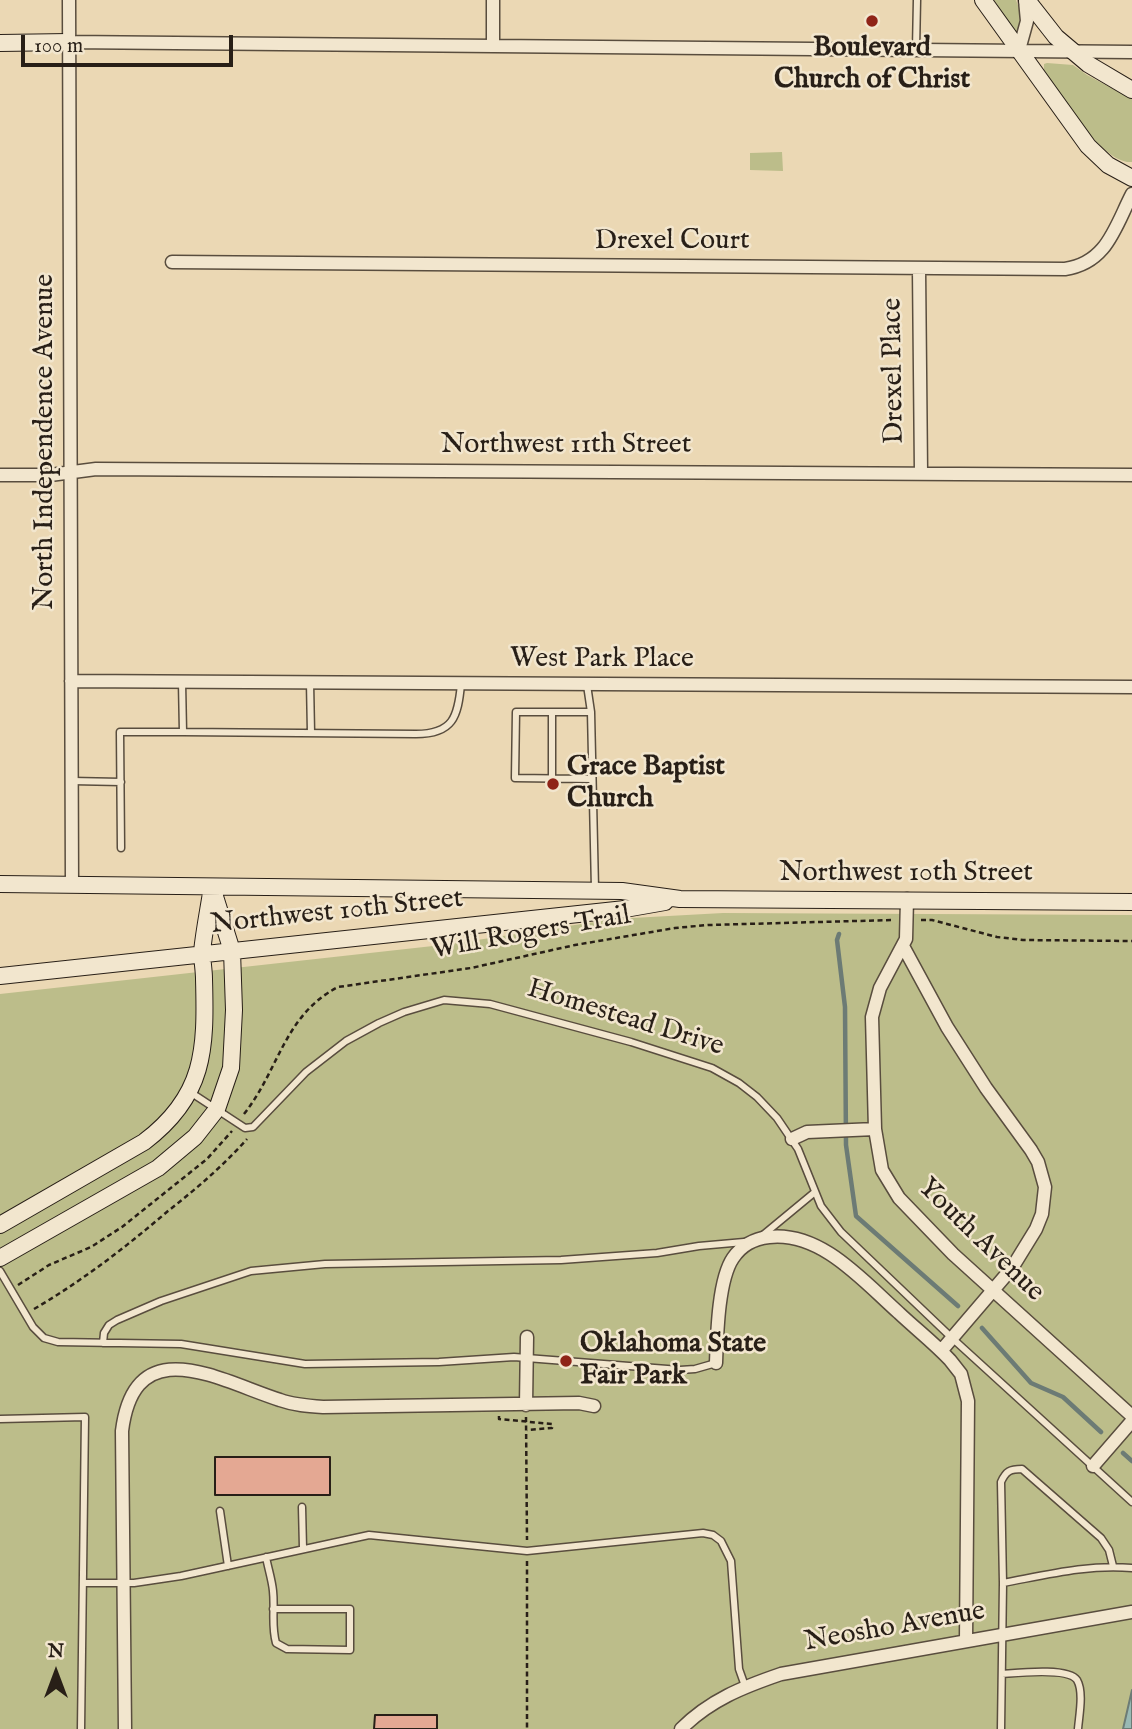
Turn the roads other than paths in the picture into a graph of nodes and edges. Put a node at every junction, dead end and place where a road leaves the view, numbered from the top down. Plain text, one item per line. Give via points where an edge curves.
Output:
1 (69, 0) edge
2 (493, 0) edge
3 (917, 0) edge
4 (984, 0) edge
5 (1026, 0) edge
6 (69, 42) junction
7 (0, 43) edge
8 (493, 45) junction
9 (916, 49) junction
10 (1019, 51) junction
11 (1072, 51) junction
12 (1132, 52) edge
13 (1132, 90) edge
14 (1132, 178) edge
15 (1132, 194) edge
16 (172, 262) dead end
17 (919, 269) junction
18 (71, 472) junction
19 (921, 472) junction
20 (0, 475) edge
21 (1132, 475) edge
22 (71, 681) junction
23 (182, 681) junction
24 (310, 682) junction
25 (461, 683) junction
26 (587, 685) junction
27 (1132, 687) edge
28 (590, 712) junction
29 (552, 713) junction
30 (183, 732) junction
31 (311, 733) junction
32 (552, 779) junction
33 (592, 779) junction
34 (72, 781) junction
35 (121, 782) junction
36 (121, 848) dead end
37 (0, 884) edge
38 (72, 884) junction
39 (212, 887) junction
40 (596, 890) junction
41 (680, 899) junction
42 (907, 899) junction
43 (1132, 902) edge
44 (903, 946) junction
45 (232, 951) junction
46 (202, 953) junction
47 (0, 976) edge
48 (190, 1092) junction
49 (217, 1109) junction
50 (875, 1129) junction
51 (792, 1139) junction
52 (815, 1192) junction
53 (0, 1225) edge
54 (754, 1240) junction
55 (0, 1258) edge
56 (0, 1271) edge
57 (993, 1291) junction
58 (527, 1337) dead end
59 (952, 1338) junction
60 (103, 1343) junction
61 (942, 1351) junction
62 (527, 1357) junction
63 (716, 1363) joint
64 (526, 1405) junction
65 (594, 1406) dead end
66 (0, 1419) edge
67 (1132, 1419) edge
68 (1093, 1466) junction
69 (1132, 1502) edge
70 (302, 1507) dead end
71 (220, 1511) dead end
72 (303, 1548) junction
73 (265, 1557) junction
74 (228, 1566) junction
75 (1113, 1566) junction
76 (1132, 1568) edge
77 (83, 1583) junction
78 (124, 1583) junction
79 (1003, 1583) junction
80 (273, 1609) junction
81 (1132, 1612) edge
82 (1003, 1634) junction
83 (966, 1640) junction
84 (1002, 1674) junction
85 (745, 1686) junction
86 (81, 1729) edge
87 (125, 1729) edge
88 (681, 1729) edge
89 (1001, 1729) edge
90 (1079, 1729) edge

1 - 6 street, North Independence Avenue
2 - 8 street
3 - 9 lane
4 - 10 main road
5 - 10 street via 1027,20
5 - 11 main road
6 - 7 main road
6 - 8 street
6 - 18 street, North Independence Avenue
8 - 9 street
9 - 10 street
10 - 11 street
10 - 14 main road via 1088,146 1108,165
11 - 12 street
11 - 13 main road
15 - 17 street, Drexel Court via 1107,244 1085,264 1065,270
16 - 17 street, Drexel Court
17 - 19 street, Drexel Place
18 - 19 street, Northwest 11th Street
18 - 20 street, Northwest 11th Street
18 - 22 street, North Independence Avenue
19 - 21 street, Northwest 11th Street
22 - 23 street, West Park Place
22 - 34 street, North Independence Avenue
23 - 24 street, West Park Place
23 - 30 lane
24 - 25 street, West Park Place
24 - 31 lane
25 - 26 street, West Park Place
25 - 31 lane via 455,718 438,733
26 - 27 street, West Park Place
26 - 28 lane
28 - 29 lane
28 - 33 lane
29 - 32 lane
29 - 32 lane via 516,712 515,778
30 - 31 lane
30 - 35 lane via 120,732
32 - 33 lane
33 - 40 lane
34 - 35 lane
34 - 38 street, North Independence Avenue
35 - 36 lane
37 - 38 main road, Northwest 10th Street
38 - 39 main road, Northwest 10th Street
39 - 40 main road, Northwest 10th Street
39 - 45 main road
39 - 46 main road
40 - 41 main road, Northwest 10th Street
41 - 42 main road, Northwest 10th Street
41 - 45 main road, Northwest 10th Street via 625,909
42 - 43 main road, Northwest 10th Street
42 - 44 street, Youth Avenue
44 - 50 street, Youth Avenue via 880,988 872,1017
44 - 57 street via 947,1027 1031,1150 1042,1174 1045,1200 1036,1229
45 - 46 main road, Northwest 10th Street
45 - 49 main road via 231,1069
46 - 47 main road, Northwest 10th Street
46 - 48 main road via 201,1057
48 - 49 lane
48 - 53 main road via 165,1126 144,1142
49 - 51 lane, Homestead Drive via 240,1125 257,1125 306,1072 346,1041 420,1006 456,999 618,1038 712,1069 757,1097
49 - 55 main road via 195,1137 158,1168
50 - 51 street via 803,1133
50 - 57 street, Youth Avenue via 882,1171 899,1198
51 - 52 lane, Homestead Drive
52 - 54 lane
52 - 59 lane, Homestead Drive via 841,1231
54 - 60 lane via 573,1259 325,1264 251,1271 117,1320 104,1333
54 - 61 street via 789,1237 833,1255
54 - 63 street via 731,1260 720,1306
56 - 60 lane via 44,1338
57 - 59 street
57 - 67 street, Youth Avenue
58 - 62 street
59 - 61 street
59 - 68 lane, Homestead Drive
60 - 62 lane via 200,1346 305,1364
61 - 83 street via 961,1374 968,1401
62 - 63 lane via 680,1370
62 - 64 street
64 - 65 street
64 - 78 street via 304,1406 194,1371 152,1375 135,1388 124,1417
66 - 77 lane via 85,1417
67 - 68 street
68 - 69 lane, Homestead Drive
70 - 72 lane
71 - 74 lane
72 - 73 lane
72 - 85 lane via 379,1535 527,1551 690,1533 713,1535 731,1560 739,1669
73 - 74 lane
73 - 80 lane
74 - 78 lane
75 - 76 lane
75 - 79 lane
75 - 79 lane via 1101,1538 1022,1469 1012,1469 1001,1482
77 - 78 lane
77 - 86 lane
78 - 87 street
79 - 82 lane
80 - 80 lane via 276,1643 287,1649 350,1650 349,1609
81 - 82 street, Neosho Avenue
82 - 83 street, Neosho Avenue
82 - 84 lane
83 - 85 street, Neosho Avenue via 781,1674
84 - 89 lane
84 - 90 lane via 1060,1672 1074,1677 1080,1695
85 - 88 street, Neosho Avenue via 715,1701

